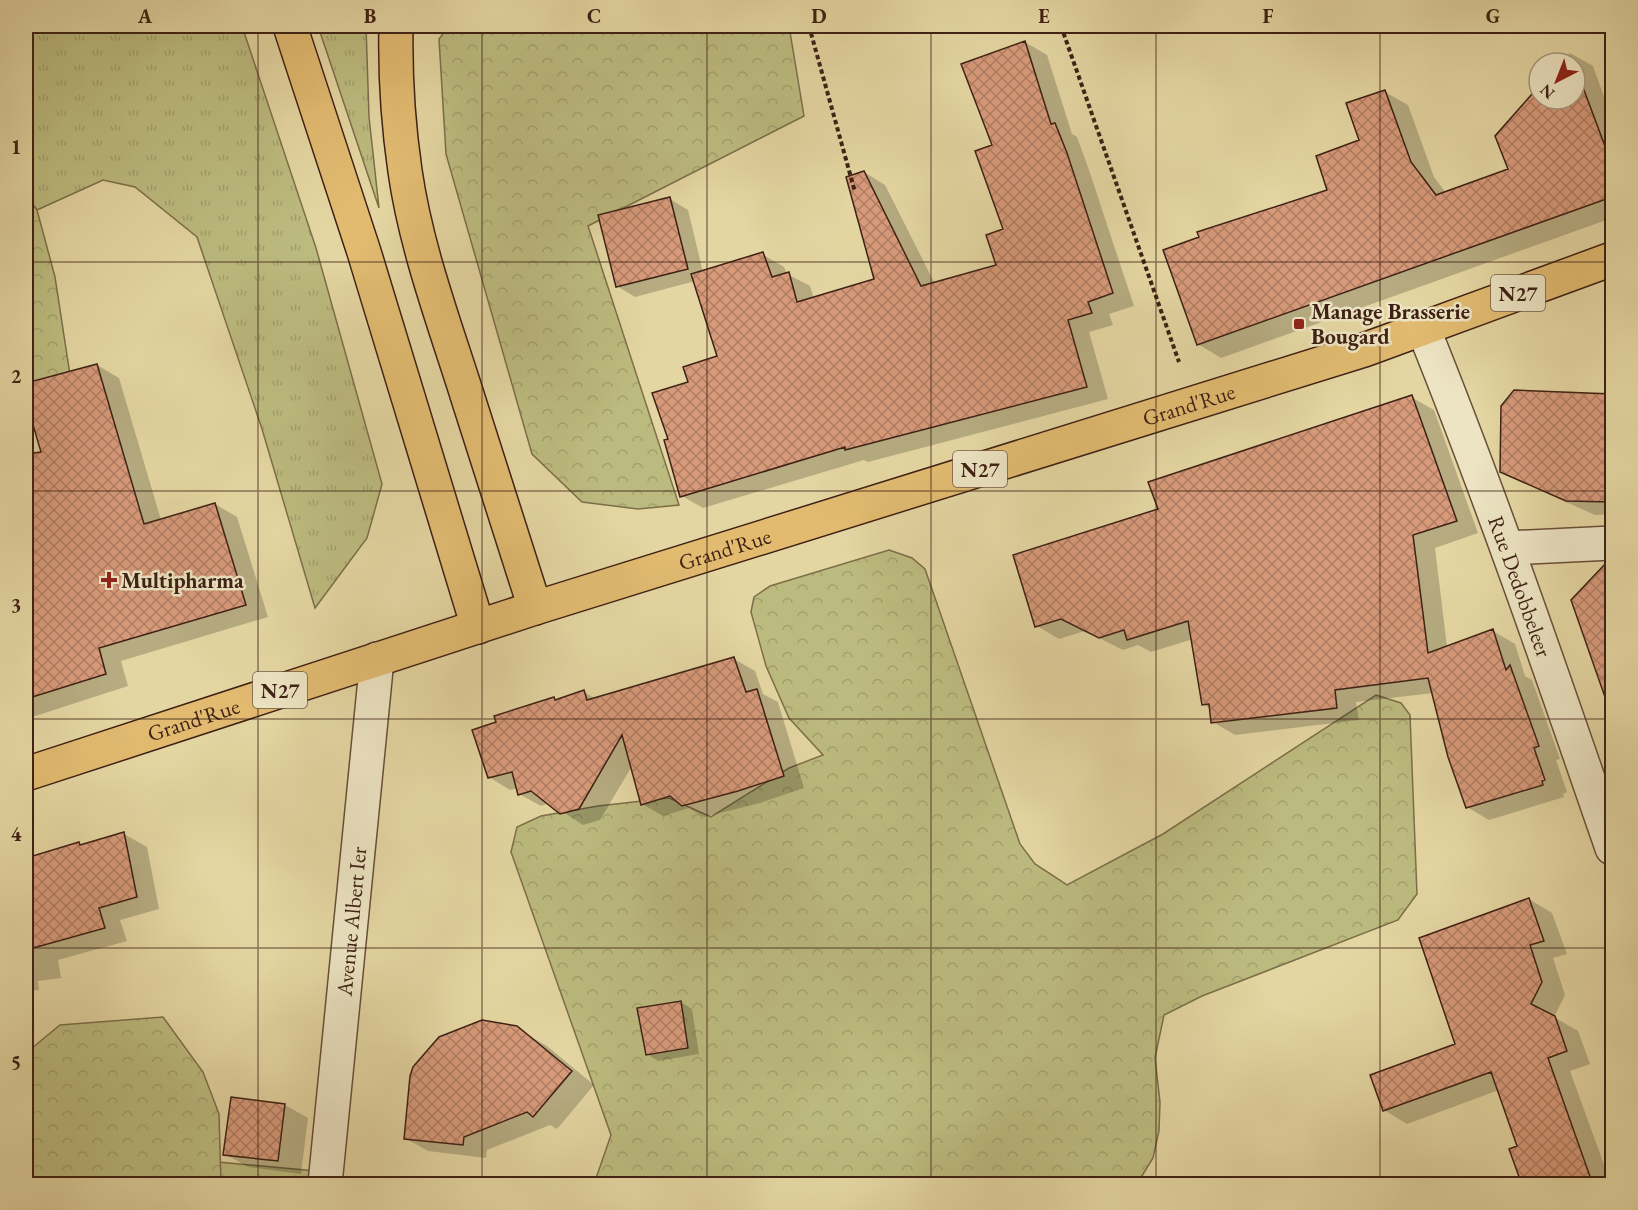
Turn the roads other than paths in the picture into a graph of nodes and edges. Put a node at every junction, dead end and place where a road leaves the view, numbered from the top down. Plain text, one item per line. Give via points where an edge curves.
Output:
1 (290, 26) edge
2 (396, 26) edge
3 (1612, 259) edge
4 (1423, 328) junction
5 (1612, 543) edge
6 (1508, 548) junction
7 (535, 608) junction
8 (478, 627) junction
9 (377, 659) junction
10 (26, 774) edge
11 (1612, 848) edge
12 (325, 1185) edge

1 - 8 main road via 364,252
2 - 7 main road via 401,135 418,234
3 - 4 main road, N27
4 - 6 street, Rue Dedobbeleer
4 - 7 main road, Grand'Rue / N27 via 1364,350
5 - 6 street
6 - 11 street, Rue Dedobbeleer
7 - 8 main road, Grand'Rue / N27
8 - 9 main road, Grand'Rue / N27
9 - 10 main road, Grand'Rue / N27
9 - 12 street, Avenue Albert Ier

